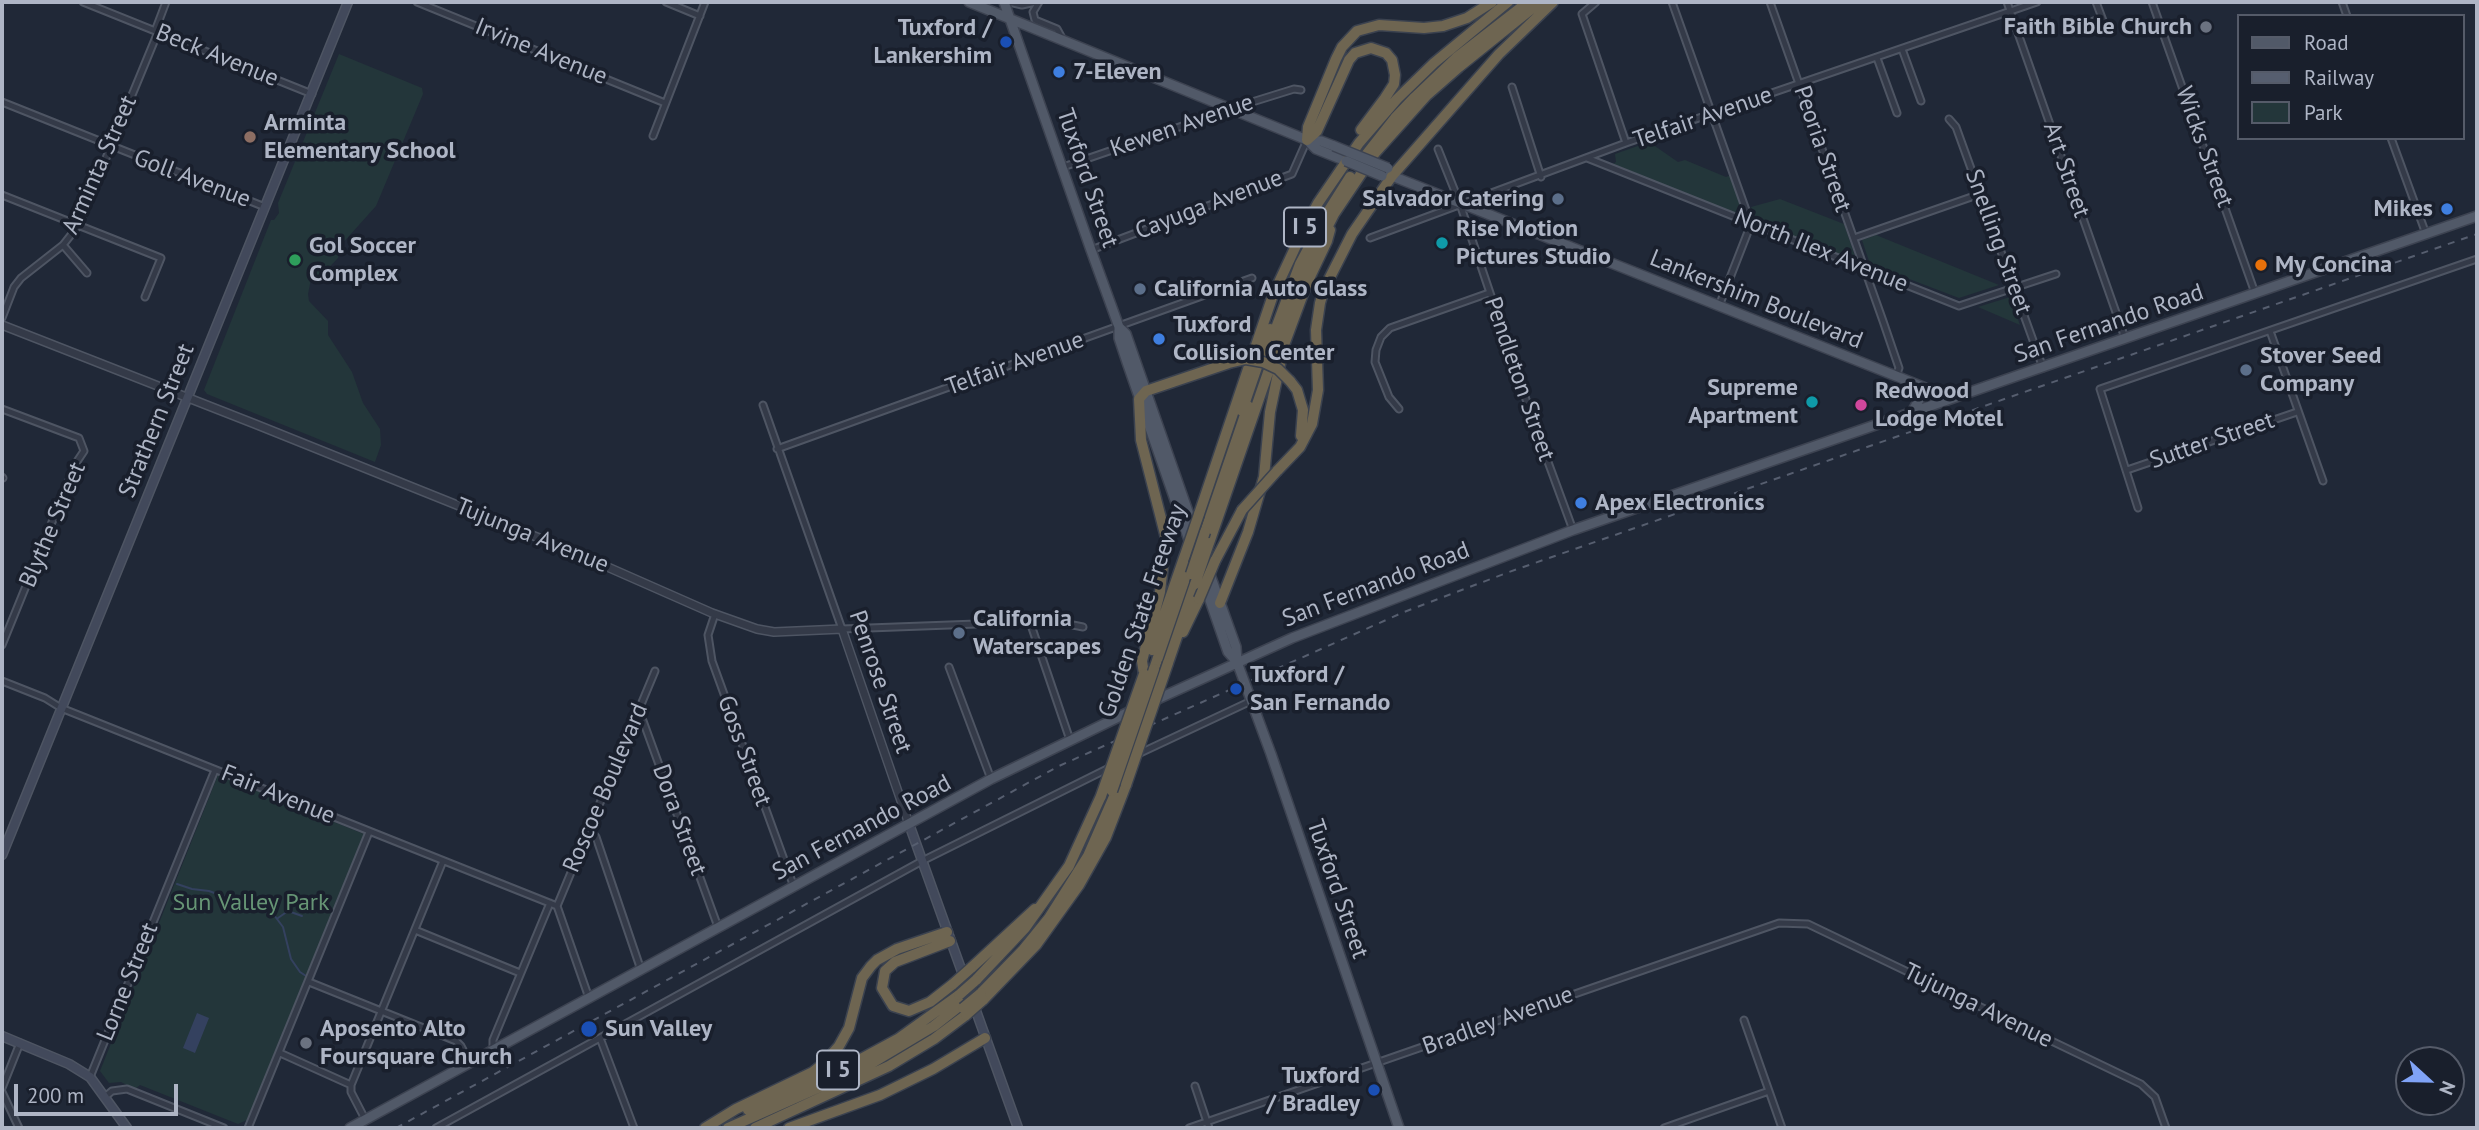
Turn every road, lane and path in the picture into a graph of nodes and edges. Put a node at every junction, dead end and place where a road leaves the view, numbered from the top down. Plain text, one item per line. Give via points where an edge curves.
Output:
1 (82, 2) edge
2 (166, 2) edge
3 (348, 2) edge
4 (417, 2) edge
5 (666, 2) edge
6 (705, 2) edge
7 (969, 2) edge
8 (1004, 2) edge
9 (1009, 2) edge
10 (1037, 2) edge
11 (1492, 2) edge
12 (1508, 2) edge
13 (1522, 2) edge
14 (1528, 2) edge
15 (1541, 2) edge
16 (1553, 2) edge
17 (1596, 2) edge
18 (1672, 2) edge
19 (1770, 2) edge
20 (2007, 2) edge
21 (2037, 2) edge
22 (2096, 2) edge
23 (2152, 2) edge
24 (2011, 11) junction
25 (699, 16) junction
26 (1011, 19) junction
27 (2088, 23) dead end
28 (156, 32) junction
29 (1063, 40) junction
30 (1902, 49) junction
31 (1877, 58) junction
32 (1800, 85) junction
33 (1512, 87) dead end
34 (1301, 90) dead end
35 (312, 94) junction
36 (1922, 98) dead end
37 (2, 102) edge
38 (665, 103) junction
39 (1231, 109) junction
40 (1897, 113) dead end
41 (1712, 115) junction
42 (1949, 119) dead end
43 (653, 136) dead end
44 (1307, 140) junction
45 (2392, 140) edge
46 (1626, 144) junction
47 (110, 147) junction
48 (1438, 149) dead end
49 (1349, 157) junction
50 (1587, 158) junction
51 (1063, 167) junction
52 (1387, 173) junction
53 (1541, 177) junction
54 (1980, 194) junction
55 (2, 195) edge
56 (1460, 204) junction
57 (266, 208) junction
58 (1334, 214) junction
59 (2477, 216) edge
60 (1751, 224) junction
61 (78, 226) junction
62 (2426, 234) junction
63 (1370, 238) dead end
64 (1854, 239) junction
65 (63, 245) junction
66 (1091, 250) junction
67 (2477, 259) edge
68 (1864, 269) junction
69 (87, 273) dead end
70 (2056, 274) dead end
71 (1252, 278) dead end
72 (2014, 288) junction
73 (1489, 293) junction
74 (2255, 293) junction
75 (145, 297) dead end
76 (1719, 306) junction
77 (2, 318) edge
78 (2, 326) edge
79 (1119, 327) junction
80 (2270, 331) junction
81 (2125, 338) junction
82 (2043, 368) junction
83 (1896, 376) junction
84 (1143, 395) junction
85 (187, 397) junction
86 (1947, 400) junction
87 (763, 405) dead end
88 (2, 409) edge
89 (1399, 409) dead end
90 (2297, 412) junction
91 (1911, 413) junction
92 (1153, 438) junction
93 (777, 449) junction
94 (1168, 454) junction
95 (2127, 470) junction
96 (1277, 471) junction
97 (2323, 481) dead end
98 (2138, 508) dead end
99 (1204, 528) junction
100 (1573, 530) junction
101 (1192, 575) junction
102 (1220, 603) junction
103 (715, 614) junction
104 (1030, 622) junction
105 (1083, 627) dead end
106 (842, 629) junction
107 (2, 645) edge
108 (1172, 651) junction
109 (1237, 662) junction
110 (950, 667) dead end
111 (1156, 668) junction
112 (655, 671) dead end
113 (2, 681) edge
114 (1252, 701) junction
115 (61, 708) junction
116 (637, 715) junction
117 (1070, 740) junction
118 (215, 770) junction
119 (991, 779) junction
120 (1119, 788) junction
121 (909, 824) junction
122 (589, 829) junction
123 (369, 832) junction
124 (2, 855) edge
125 (443, 861) junction
126 (922, 861) junction
127 (793, 887) junction
128 (1047, 898) junction
129 (550, 903) junction
130 (557, 906) junction
131 (1808, 924) joint
132 (718, 927) junction
133 (415, 930) junction
134 (949, 937) junction
135 (641, 970) junction
136 (520, 973) junction
137 (309, 982) junction
138 (980, 991) junction
139 (589, 998) junction
140 (962, 1006) junction
141 (382, 1011) junction
142 (1744, 1020) dead end
143 (2, 1036) edge
144 (600, 1038) junction
145 (985, 1038) junction
146 (20, 1043) junction
147 (493, 1050) junction
148 (280, 1053) junction
149 (470, 1063) junction
150 (1378, 1064) junction
151 (90, 1077) junction
152 (351, 1085) junction
153 (1195, 1086) dead end
154 (2, 1091) edge
155 (1769, 1091) junction
156 (106, 1096) junction
157 (365, 1120) junction
158 (1208, 1125) edge
159 (19, 1128) edge
160 (127, 1128) edge
161 (224, 1128) edge
162 (248, 1128) edge
163 (349, 1128) edge
164 (436, 1128) edge
165 (634, 1128) edge
166 (706, 1128) edge
167 (728, 1128) edge
168 (738, 1128) edge
169 (755, 1128) edge
170 (789, 1128) edge
171 (1018, 1128) edge
172 (1189, 1128) edge
173 (1399, 1128) edge
174 (1664, 1128) edge
175 (1782, 1128) edge
176 (2166, 1128) edge

1 - 28 street, Beck Avenue
2 - 28 street, Arminta Street
3 - 35 main road, Strathern Street
4 - 38 street, Irvine Avenue
5 - 25 street
6 - 25 street
7 - 26 main road, Lankershim Boulevard
8 - 26 main road, Tuxford Street
9 - 10 street
10 - 29 street via 1035,20 1057,29
11 - 44 highway via 1443,26 1379,25 1357,31 1336,59
12 - 49 highway, Golden State Freeway / I 5 via 1416,79
13 - 99 highway via 1453,57 1385,123 1320,217 1285,287
14 - 99 highway via 1456,58 1402,111 1326,215 1284,304
15 - 58 highway, Golden State Freeway / I 5 via 1427,95 1376,153
16 - 52 highway
17 - 46 street via 1582,15
18 - 41 street
19 - 32 street, Peoria Street
20 - 24 street, Art Street
21 - 24 street, Telfair Avenue
22 - 27 street via 2103,21
23 - 74 street, Wicks Street
24 - 30 street, Telfair Avenue
24 - 81 street, Art Street
25 - 38 street
26 - 29 main road, Lankershim Boulevard
26 - 51 main road, Tuxford Street
28 - 35 street, Beck Avenue
28 - 47 street, Arminta Street
29 - 39 main road, Lankershim Boulevard
30 - 31 street, Telfair Avenue
30 - 36 street
31 - 32 street, Telfair Avenue
31 - 40 street
32 - 41 street, Telfair Avenue
32 - 64 street, Peoria Street
33 - 53 street
34 - 39 street, Kewen Avenue
35 - 57 main road, Strathern Street
37 - 47 street, Goll Avenue
38 - 43 street
39 - 44 main road, Lankershim Boulevard
39 - 51 street, Kewen Avenue
41 - 46 street, Telfair Avenue
41 - 60 street
42 - 54 street, Snelling Street
44 - 49 highway via 1317,131 1349,60 1363,49 1379,49 1392,60 1394,84 1353,142
44 - 52 main road, Lankershim Boulevard, bridge via 1321,141 1331,150
44 - 66 street, Cayuga Avenue via 1292,174
45 - 62 street
46 - 50 street, Telfair Avenue
47 - 57 street, Goll Avenue
47 - 61 street, Arminta Street
48 - 56 street, Pendleton Street
49 - 111 highway, Golden State Freeway / I 5, bridge via 1318,203 1273,295 1185,555
50 - 53 street, Telfair Avenue
50 - 60 street, North Ilex Avenue
51 - 66 main road, Tuxford Street
52 - 56 main road, Lankershim Boulevard
52 - 96 highway via 1324,289 1316,330 1318,390 1312,424 1300,447
53 - 56 street, Telfair Avenue
54 - 64 street
54 - 72 street, Snelling Street
55 - 61 street
56 - 63 street, Telfair Avenue
56 - 73 street, Pendleton Street
56 - 76 main road, Lankershim Boulevard
57 - 85 main road, Strathern Street
58 - 101 highway, Golden State Freeway / I 5, bridge via 1295,294 1209,543
58 - 102 highway via 1284,345 1270,412 1264,477
59 - 62 main road, San Fernando Road
60 - 68 street, North Ilex Avenue
60 - 76 street
61 - 65 street, Arminta Street
61 - 75 street via 161,258
62 - 74 main road, San Fernando Road
64 - 68 street, Peoria Street
65 - 69 street
65 - 77 street, Arminta Street via 21,278
66 - 79 main road, Tuxford Street
67 - 80 street
68 - 72 street, North Ilex Avenue via 1959,306
68 - 83 street, Peoria Street via 1899,368
70 - 72 street, North Ilex Avenue
71 - 79 street, Telfair Avenue
72 - 82 street, Snelling Street
73 - 89 street via 1390,328 1381,337 1375,362
73 - 100 street, Pendleton Street
74 - 81 main road, San Fernando Road
76 - 83 main road, Lankershim Boulevard
78 - 85 street, Tujunga Avenue
79 - 84 main road, Tuxford Street via 1126,334
79 - 93 street, Telfair Avenue
80 - 90 street
80 - 95 street via 2101,389
81 - 82 main road, San Fernando Road
82 - 86 main road, San Fernando Road
83 - 86 main road, Lankershim Boulevard
83 - 91 main road via 1920,395
84 - 92 main road, Tuxford Street
84 - 94 main road, Tuxford Street
84 - 96 highway, bridge via 1246,359 1278,369 1301,400 1304,419 1297,447
84 - 111 highway via 1141,440 1166,538 1160,592 1142,662
85 - 103 street, Tujunga Avenue via 557,545
85 - 115 main road, Strathern Street
86 - 91 main road, San Fernando Road
87 - 93 street, Penrose Street
88 - 107 street, Blythe Street via 79,438 84,451
90 - 95 street, Sutter Street
90 - 97 street
91 - 100 main road, San Fernando Road
92 - 94 main road via 1162,453
92 - 109 main road, Tuxford Street via 1228,652
93 - 106 street, Penrose Street
94 - 102 main road, Tuxford Street
95 - 98 street
96 - 108 highway, bridge via 1242,510
99 - 101 highway, bridge
100 - 109 main road, San Fernando Road
101 - 108 highway, Golden State Freeway / I 5
101 - 111 highway
102 - 109 main road, Tuxford Street
103 - 106 street, Tujunga Avenue via 774,632
103 - 127 street, Goss Street via 708,635 712,662
104 - 105 street, Tujunga Avenue
104 - 106 street, Tujunga Avenue
104 - 117 street
106 - 121 street, Penrose Street
108 - 111 highway, Golden State Freeway / I 5
109 - 114 main road, Tuxford Street
109 - 117 main road, San Fernando Road
110 - 119 street
111 - 120 highway, Golden State Freeway / I 5, bridge
111 - 120 highway, bridge
111 - 128 highway, Golden State Freeway / I 5, bridge via 1080,846
112 - 116 street, Roscoe Boulevard
113 - 115 street, Fair Avenue
114 - 126 street
114 - 150 main road, Tuxford Street
115 - 118 street, Fair Avenue
115 - 124 main road, Strathern Street
116 - 122 street, Roscoe Boulevard
116 - 132 street, Dora Street via 642,718
117 - 119 main road, San Fernando Road
118 - 123 street, Fair Avenue
118 - 151 street, Lorne Street
119 - 121 main road, San Fernando Road
120 - 138 highway via 1063,889 1013,956
120 - 138 highway, Golden State Freeway / I 5 via 1106,837 1079,886 1036,945
121 - 126 main road, Penrose Street
121 - 127 main road, San Fernando Road
122 - 130 street, Roscoe Boulevard
122 - 135 street via 596,837
123 - 125 street, Fair Avenue
123 - 137 street
125 - 129 street, Fair Avenue
125 - 133 street
126 - 134 main road, Penrose Street
126 - 144 street
127 - 132 main road, San Fernando Road
128 - 134 highway, bridge via 930,1002 909,1010 892,1006 882,988 885,971
128 - 138 highway, Golden State Freeway / I 5
129 - 130 street, Fair Avenue
129 - 136 street
130 - 139 street
131 - 150 street, Bradley Avenue via 1779,923
131 - 176 street, Tujunga Avenue via 2147,1088
132 - 135 main road, San Fernando Road
133 - 136 street
133 - 141 street
134 - 145 main road, Penrose Street
134 - 166 highway via 897,949 877,960 862,978 849,1028 823,1064
135 - 139 main road, San Fernando Road
136 - 147 street
137 - 141 street
137 - 148 street
138 - 140 highway, Golden State Freeway / I 5, bridge
138 - 140 highway, Golden State Freeway / I 5, bridge
139 - 147 main road, San Fernando Road
140 - 166 highway, Golden State Freeway / I 5 via 850,1065
140 - 167 highway via 867,1066
140 - 168 highway via 928,1035 876,1066
140 - 169 highway, Golden State Freeway / I 5 via 934,1039 890,1066
141 - 149 street via 456,1041
141 - 152 street
142 - 155 street
143 - 146 main road
144 - 164 street
144 - 165 street
145 - 170 highway via 880,1095
145 - 171 main road, Penrose Street
146 - 151 main road
146 - 154 street
147 - 149 main road, San Fernando Road
148 - 152 street
148 - 162 street
149 - 157 main road, San Fernando Road
150 - 158 street, Bradley Avenue
150 - 173 main road, Tuxford Street
151 - 156 main road
152 - 157 street
153 - 158 street
154 - 159 street
155 - 174 street
155 - 175 street
156 - 160 main road
156 - 161 street via 127,1089
157 - 163 main road, San Fernando Road
158 - 172 street, Bradley Avenue

